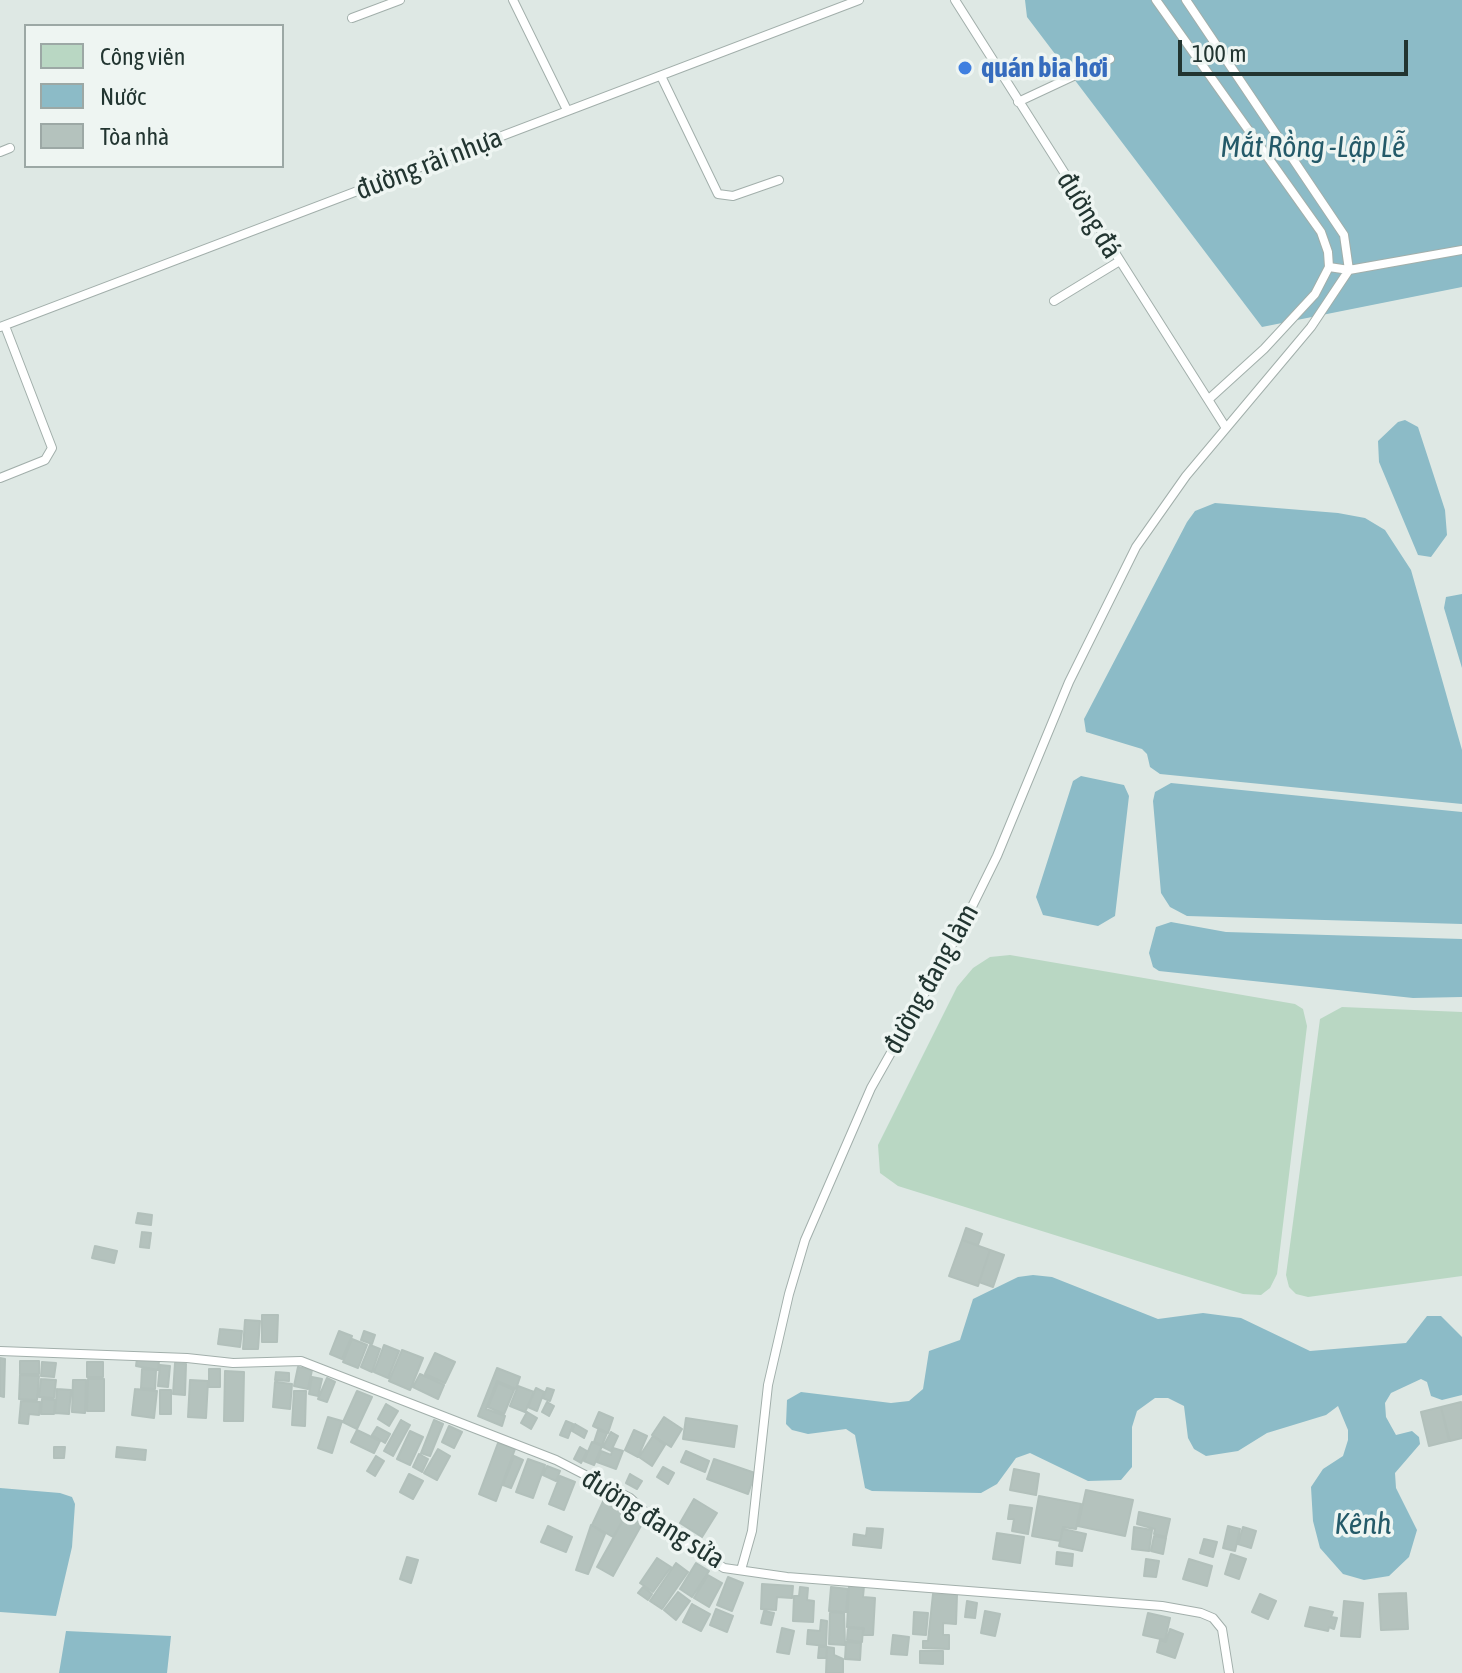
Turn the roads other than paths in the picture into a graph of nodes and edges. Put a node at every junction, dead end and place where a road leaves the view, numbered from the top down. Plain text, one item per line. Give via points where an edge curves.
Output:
1 (400, 0) edge
2 (513, 0) edge
3 (859, 0) edge
4 (955, 0) edge
5 (1156, 0) edge
6 (1186, 0) edge
7 (352, 18) dead end
8 (1110, 59) dead end
9 (661, 76) junction
10 (1018, 102) junction
11 (567, 110) junction
12 (10, 148) dead end
13 (0, 152) edge
14 (779, 180) dead end
15 (1462, 250) edge
16 (1118, 262) junction
17 (1329, 267) junction
18 (1349, 270) junction
19 (1054, 301) dead end
20 (2, 326) edge
21 (1209, 399) junction
22 (1226, 428) junction
23 (0, 478) edge
24 (0, 1351) edge
25 (741, 1570) junction
26 (1229, 1673) edge

1 - 7 lane
2 - 11 lane
3 - 9 lane, đường rải nhựa
4 - 10 lane, đường đá
5 - 17 lane via 1321,232
6 - 18 lane via 1344,235
8 - 10 lane
9 - 11 lane, đường rải nhựa
9 - 14 lane via 718,194 733,196
10 - 16 lane, đường đá
11 - 20 lane, đường rải nhựa
12 - 13 lane
15 - 18 lane
16 - 19 lane
16 - 21 lane, đường đá
17 - 18 lane
17 - 21 lane via 1295,317
18 - 22 lane, đường đang làm via 1311,327
20 - 23 lane via 52,448 45,460
21 - 22 lane, đường đá
22 - 25 lane, đường đang làm via 1136,547 1059,704 997,856 841,1153 805,1240 776,1343 752,1531
24 - 25 lane, đường đang sửa via 233,1363 301,1361 556,1460 630,1498 704,1558
25 - 26 lane, đường đang sửa via 1201,1613 1222,1629

